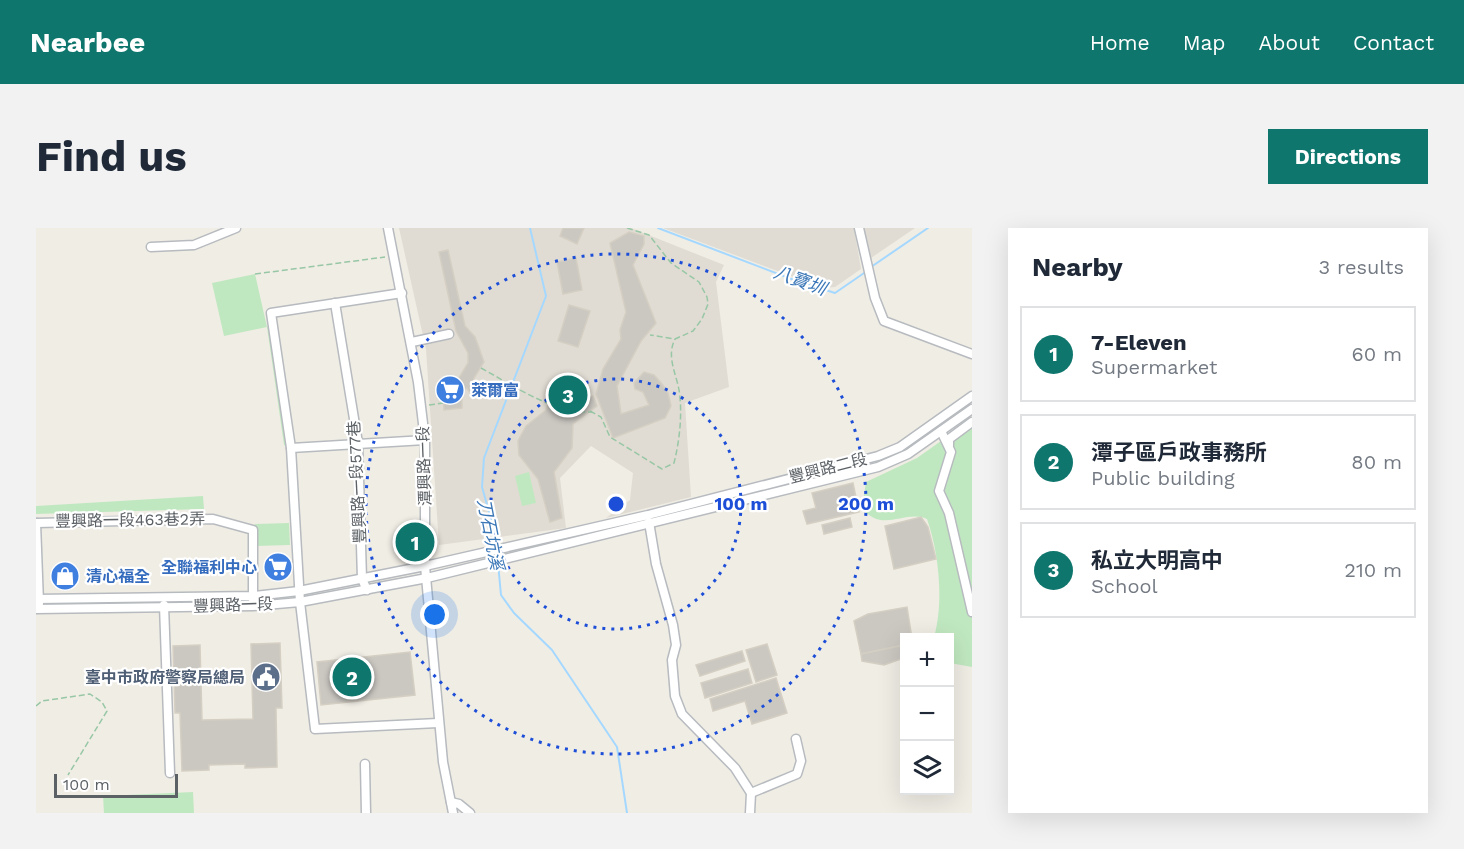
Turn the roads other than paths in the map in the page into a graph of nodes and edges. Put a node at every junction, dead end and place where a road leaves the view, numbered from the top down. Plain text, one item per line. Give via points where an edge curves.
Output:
1 (236, 228) edge
2 (388, 228) edge
3 (859, 228) edge
4 (151, 247) dead end
5 (402, 293) junction
6 (335, 303) junction
7 (449, 334) dead end
8 (412, 342) junction
9 (972, 354) edge
10 (972, 396) edge
11 (972, 409) edge
12 (972, 422) edge
13 (940, 431) junction
14 (424, 440) junction
15 (358, 443) junction
16 (949, 445) junction
17 (291, 448) junction
18 (648, 515) junction
19 (36, 523) edge
20 (649, 525) junction
21 (425, 566) junction
22 (427, 578) junction
23 (362, 579) junction
24 (366, 590) junction
25 (299, 591) junction
26 (254, 596) junction
27 (163, 598) junction
28 (38, 599) edge
29 (300, 602) junction
30 (253, 606) junction
31 (164, 608) junction
32 (37, 609) edge
33 (972, 613) edge
34 (438, 723) junction
35 (796, 739) dead end
36 (365, 764) dead end
37 (170, 773) dead end
38 (751, 793) junction
39 (451, 802) junction
40 (366, 813) edge
41 (453, 813) edge
42 (470, 813) edge
43 (750, 813) edge

1 - 4 street via 194,245
2 - 5 street, 潭興路一段
3 - 9 street via 884,321
5 - 6 street
5 - 8 street, 潭興路一段
6 - 15 street, 豐興路一段577巷
6 - 17 street via 271,313
7 - 8 street
8 - 14 street, 潭興路一段
10 - 18 street, 豐興路二段 via 900,447 878,456
11 - 13 street, 豐興路二段
12 - 16 street via 949,438
13 - 16 street
13 - 20 street, 豐興路二段 via 908,454 878,467
14 - 15 street
14 - 21 street, 潭興路一段
15 - 17 street
15 - 23 street, 豐興路一段577巷
16 - 33 street via 951,452 939,491
17 - 25 street
18 - 20 street
18 - 21 street, 豐興路二段
19 - 26 street, 豐興路一段463巷2弄 via 213,519 253,530
19 - 28 street
20 - 22 street, 豐興路二段
20 - 38 street via 673,626 675,696 681,714 723,754
21 - 22 street, 潭興路一段
21 - 23 street, 豐興路一段
22 - 24 street, 豐興路一段
22 - 34 street, 潭興路一段
23 - 24 street, 豐興路一段577巷
23 - 25 street, 豐興路一段
24 - 29 street, 豐興路一段
25 - 26 street, 豐興路一段
25 - 29 street
26 - 27 street, 豐興路一段
26 - 30 street, 豐興路一段463巷2弄
27 - 28 street, 豐興路一段
27 - 31 street
28 - 32 street
29 - 30 street, 豐興路一段
29 - 34 street via 315,729
30 - 31 street, 豐興路一段
31 - 32 street, 豐興路一段
31 - 37 street
34 - 39 street, 潭興路一段
35 - 38 street via 801,761 797,774
36 - 40 street
38 - 43 street
39 - 41 street, 潭興路一段
39 - 42 street

